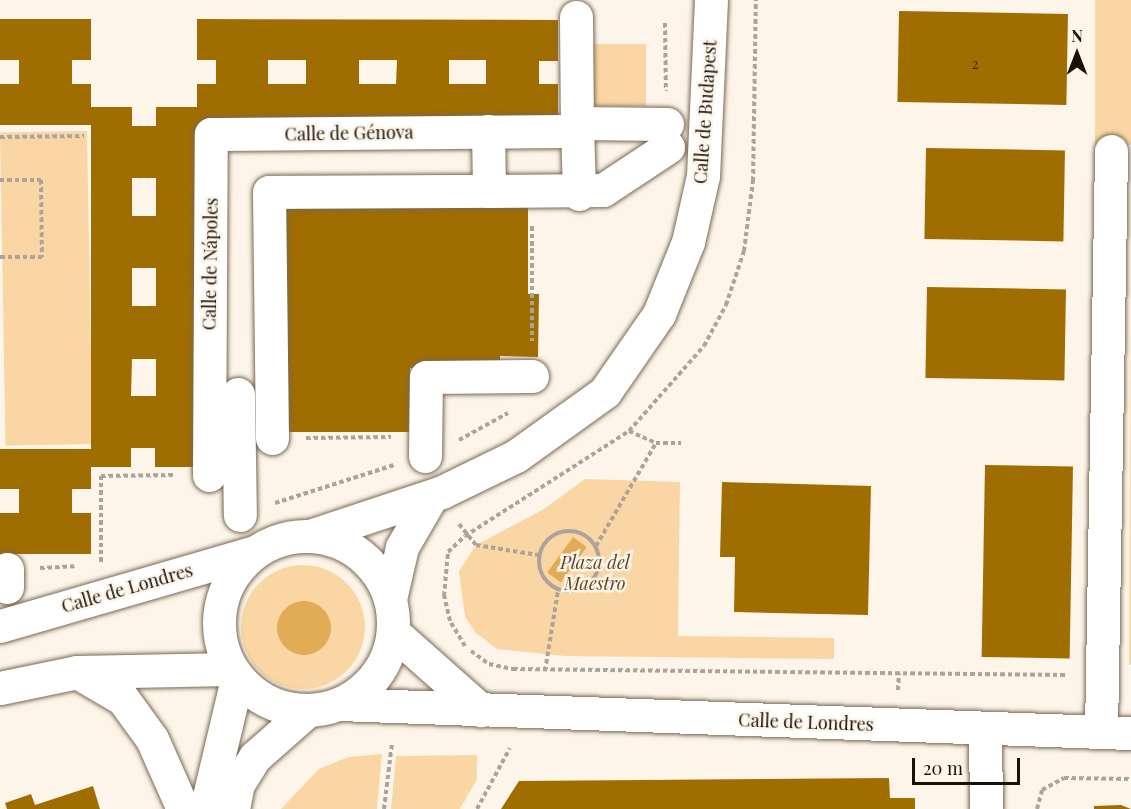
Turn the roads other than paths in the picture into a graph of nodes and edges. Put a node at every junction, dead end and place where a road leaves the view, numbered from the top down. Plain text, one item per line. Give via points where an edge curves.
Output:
1 (711, 0) edge
2 (576, 16) dead end
3 (577, 127) junction
4 (488, 131) junction
5 (211, 134) joint
6 (1111, 151) dead end
7 (489, 191) junction
8 (579, 194) junction
9 (532, 376) road end
10 (224, 394) junction
11 (272, 395) junction
12 (272, 438) road end
13 (425, 446) road end
14 (209, 475) road end
15 (431, 497) junction
16 (240, 515) road end
17 (310, 536) junction
18 (255, 552) junction
19 (390, 599) junction
20 (0, 626) edge
21 (393, 632) junction
22 (77, 672) junction
23 (234, 674) junction
24 (0, 688) edge
25 (339, 704) junction
26 (482, 710) junction
27 (307, 711) junction
28 (985, 729) junction
29 (1116, 732) edge
30 (183, 809) edge
31 (206, 809) edge
32 (233, 809) edge
33 (986, 809) edge

1 - 15 street, Calle de Budapest via 703,176 688,242 659,314 605,392 516,456
2 - 3 street
3 - 4 street, Calle de Génova
3 - 8 street
3 - 8 street, Calle de Génova via 668,136 629,178
4 - 5 street, Calle de Génova
4 - 7 street
5 - 10 street, Calle de Nápoles
6 - 29 street via 1102,675
7 - 8 street
7 - 11 street via 269,192
9 - 13 street via 426,377
10 - 11 street
10 - 14 street, Calle de Nápoles
10 - 16 street, Calle de Nápoles
11 - 12 street
15 - 17 street, Calle de Budapest
15 - 19 street via 402,547
17 - 18 street via 282,539
17 - 19 street via 341,543 365,559
18 - 20 street, Calle de Londres
18 - 23 street via 232,576 221,601 218,631
19 - 21 street
21 - 25 street via 386,660 369,684
21 - 26 street
22 - 23 street
22 - 24 street
22 - 30 street via 123,699 152,739
23 - 27 street via 274,705
23 - 31 street
25 - 26 street, Calle de Londres
25 - 27 street
26 - 28 street, Calle de Londres
27 - 32 street via 255,756 238,784
28 - 29 street, Calle de Londres
28 - 33 street

